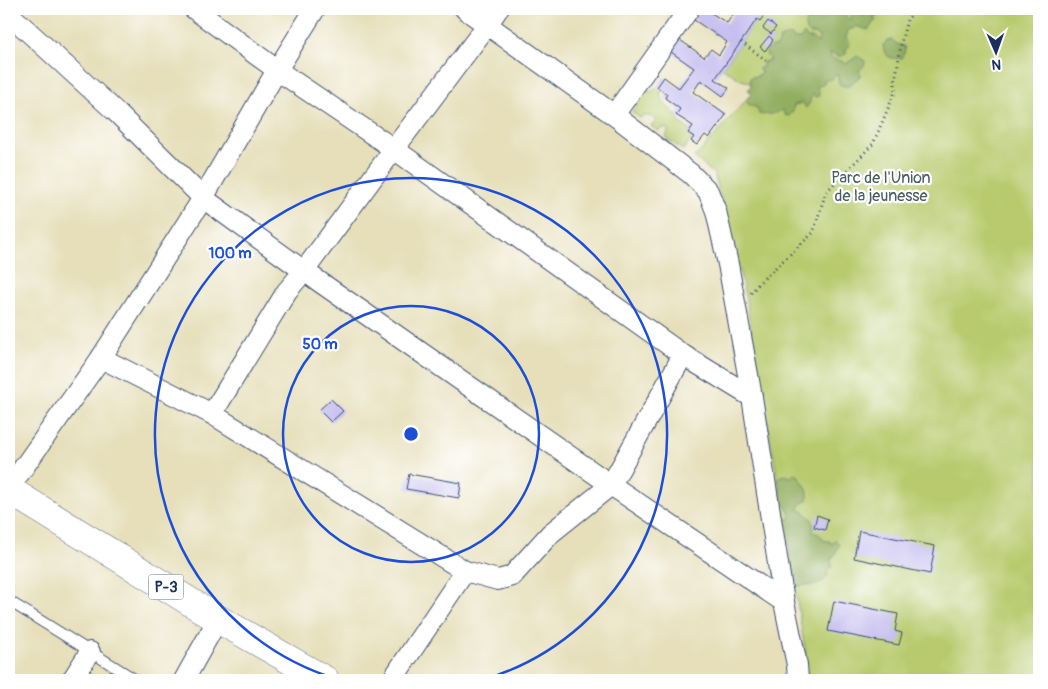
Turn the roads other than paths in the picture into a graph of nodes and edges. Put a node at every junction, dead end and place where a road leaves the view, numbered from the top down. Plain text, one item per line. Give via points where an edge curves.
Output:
1 (194, 9) edge
2 (314, 9) edge
3 (464, 9) edge
4 (688, 9) edge
5 (9, 14) edge
6 (493, 17) edge
7 (277, 70) junction
8 (614, 115) junction
9 (394, 149) junction
10 (203, 198) junction
11 (304, 271) junction
12 (684, 355) junction
13 (101, 358) junction
14 (752, 397) junction
15 (212, 414) junction
16 (611, 485) junction
17 (9, 489) edge
18 (465, 570) junction
19 (9, 601) edge
20 (784, 602) junction
21 (218, 619) junction
22 (90, 652) junction
23 (72, 680) edge
24 (136, 680) edge
25 (184, 680) edge
26 (325, 680) edge
27 (392, 680) edge
28 (798, 680) edge

1 - 7 street
2 - 7 street
3 - 6 street
4 - 8 street
5 - 10 street
6 - 8 street
6 - 9 street
7 - 9 street
7 - 10 street
8 - 14 street via 691,174 708,191 728,264
9 - 11 street
9 - 12 street
10 - 11 street
10 - 13 street
11 - 15 street via 287,290
11 - 16 street
12 - 14 street
12 - 16 street
13 - 15 street
13 - 17 street
14 - 20 street
15 - 18 street
16 - 18 street via 552,533 512,576 498,580
16 - 20 street
17 - 21 highway, P-3
18 - 27 street
19 - 22 lane
20 - 28 street
21 - 25 street
21 - 26 highway, P-3
22 - 23 street
22 - 24 lane

